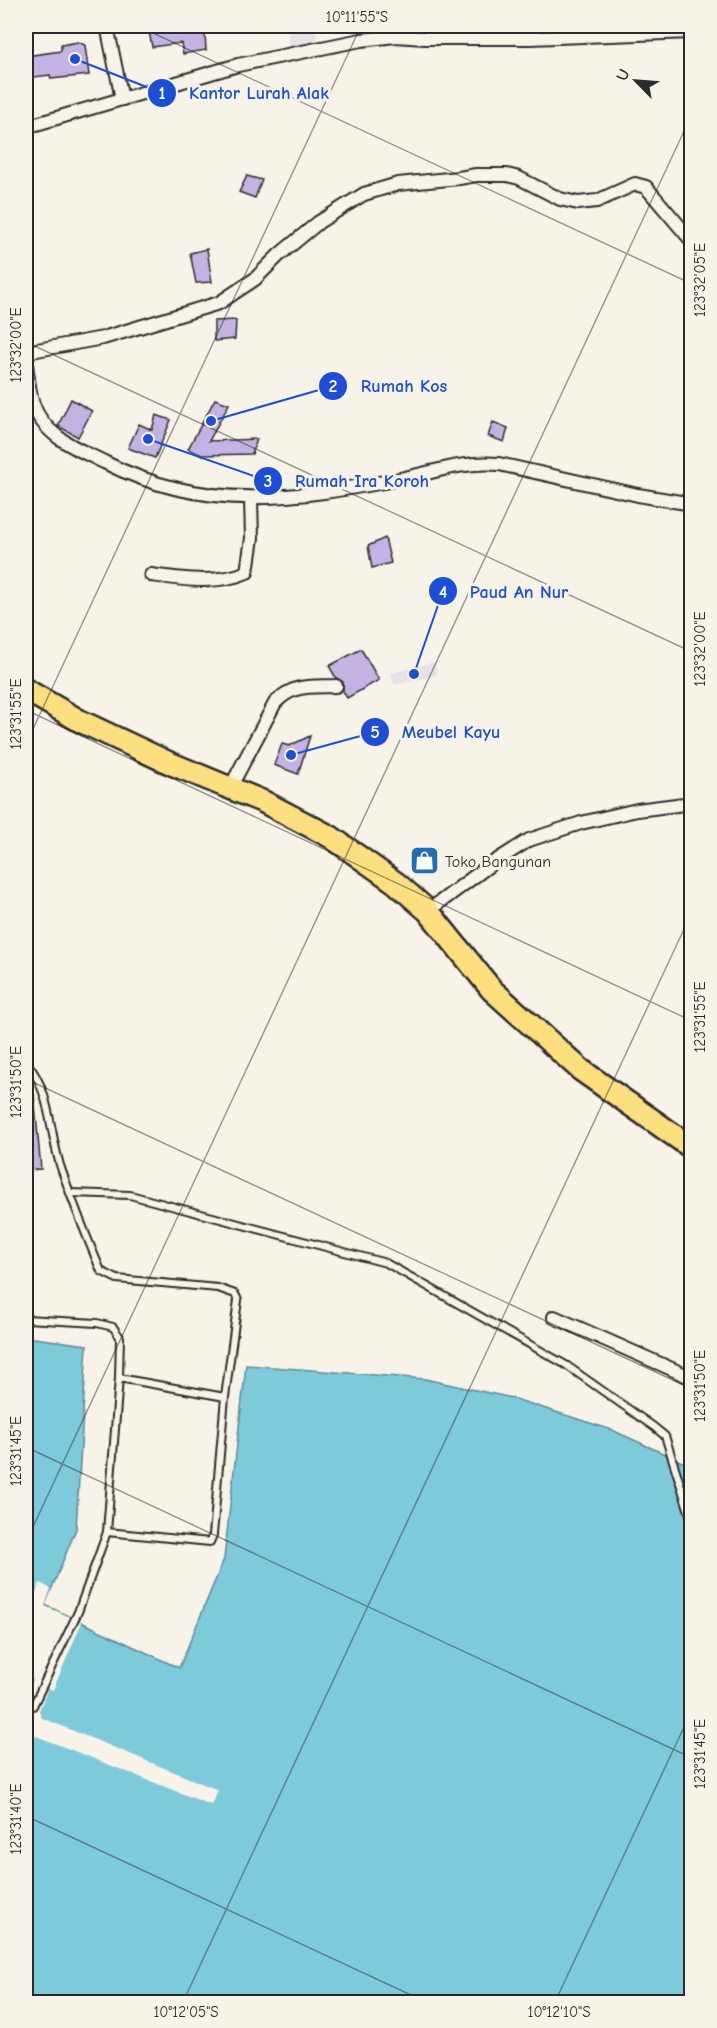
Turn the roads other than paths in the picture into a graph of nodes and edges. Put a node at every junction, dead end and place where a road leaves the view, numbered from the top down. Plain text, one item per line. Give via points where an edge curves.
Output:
1 (107, 27) edge
2 (692, 32) edge
3 (122, 99) junction
4 (26, 127) edge
5 (692, 241) edge
6 (26, 352) edge
7 (26, 364) edge
8 (251, 499) junction
9 (692, 504) edge
10 (151, 575) dead end
11 (336, 686) dead end
12 (26, 690) edge
13 (230, 788) junction
14 (692, 803) edge
15 (428, 912) junction
16 (26, 1062) edge
17 (692, 1148) edge
18 (71, 1193) junction
19 (554, 1317) dead end
20 (26, 1319) edge
21 (119, 1378) junction
22 (692, 1378) edge
23 (225, 1397) junction
24 (692, 1521) edge
25 (107, 1532) junction
26 (33, 1706) dead end

1 - 3 street
2 - 3 street via 530,38 395,36 238,65
3 - 4 street
5 - 6 street via 646,187 635,184 597,201 578,202 560,199 507,175 398,184 364,194 319,222 255,279 219,303 104,338
7 - 8 street via 33,405 51,432 67,444 167,487
8 - 9 street via 329,492 480,463
8 - 10 street via 252,538 247,572 210,579
11 - 13 street via 297,687 284,693
12 - 13 highway via 148,753
13 - 15 highway via 332,837 396,883
14 - 15 street via 592,820 529,840
15 - 17 highway via 492,990 531,1026 581,1070
16 - 18 lane via 34,1071 46,1101 61,1169
18 - 23 lane via 101,1271 117,1280 218,1288 236,1294
18 - 24 lane via 130,1195 392,1266 566,1365 665,1436
19 - 22 street
20 - 21 lane via 113,1327 120,1337
21 - 23 lane
21 - 25 lane
23 - 25 lane via 210,1542
25 - 26 lane via 78,1612

